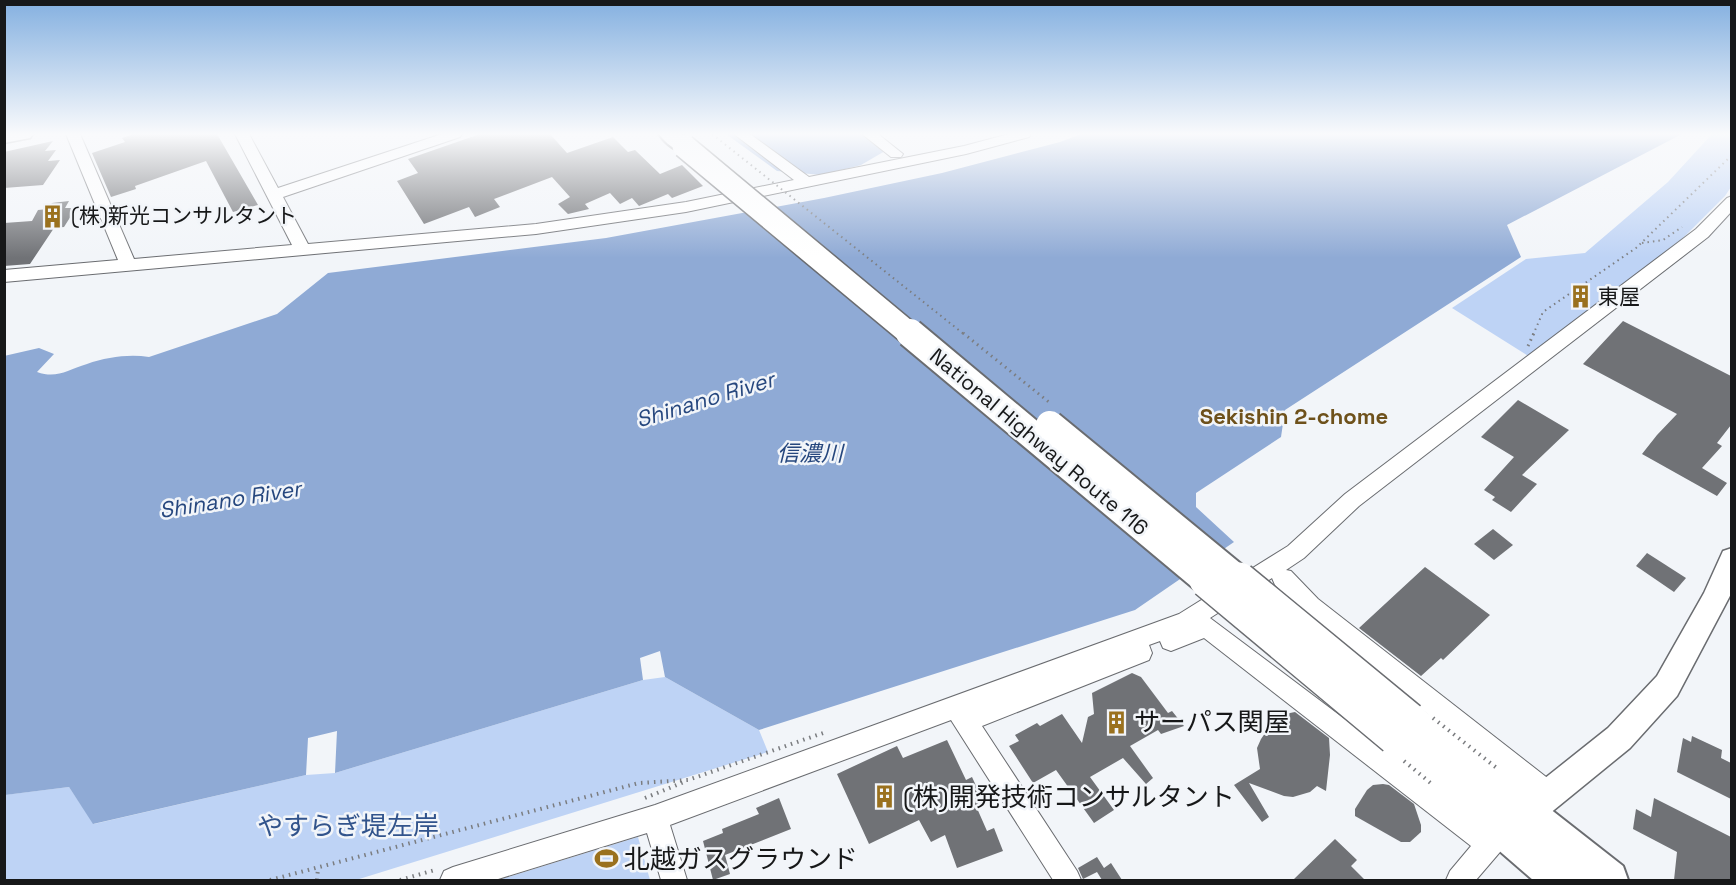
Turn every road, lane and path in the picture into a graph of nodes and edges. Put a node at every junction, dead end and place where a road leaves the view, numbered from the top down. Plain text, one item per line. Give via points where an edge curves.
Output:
1 (90, 175) edge
2 (264, 175) edge
3 (331, 175) edge
4 (733, 175) edge
5 (797, 175) edge
6 (844, 175) edge
7 (1710, 175) edge
8 (807, 183) junction
9 (274, 195) junction
10 (1728, 209) edge
11 (1682, 228) dead end
12 (1641, 243) junction
13 (302, 248) junction
14 (128, 265) junction
15 (4, 276) edge
16 (1525, 353) dead end
17 (1731, 559) edge
18 (1283, 578) dead end
19 (961, 715) junction
20 (829, 731) dead end
21 (656, 818) junction
22 (1518, 821) junction
23 (318, 868) junction
24 (270, 880) edge
25 (318, 880) edge
26 (453, 880) edge
27 (674, 880) edge
28 (1068, 880) edge
29 (1459, 880) edge
30 (1562, 880) edge
31 (1609, 880) edge

1 - 14 street
2 - 9 street
3 - 9 street
4 - 22 highway, National Highway Route 116, bridge
5 - 8 street
6 - 8 street
7 - 12 path
8 - 13 street via 686,207 536,229
9 - 13 street
10 - 19 street via 1702,233 1352,500 1296,552 1187,621
11 - 12 path via 1664,240
12 - 16 path via 1543,312
13 - 14 street
14 - 15 street
17 - 22 main road via 1715,599 1667,686 1619,738
18 - 22 street
19 - 21 street
19 - 22 street via 1207,627
19 - 28 street
20 - 23 path via 688,780 639,783
21 - 26 street
21 - 27 street
22 - 29 street
22 - 30 highway
22 - 31 highway
23 - 24 path
23 - 25 path

